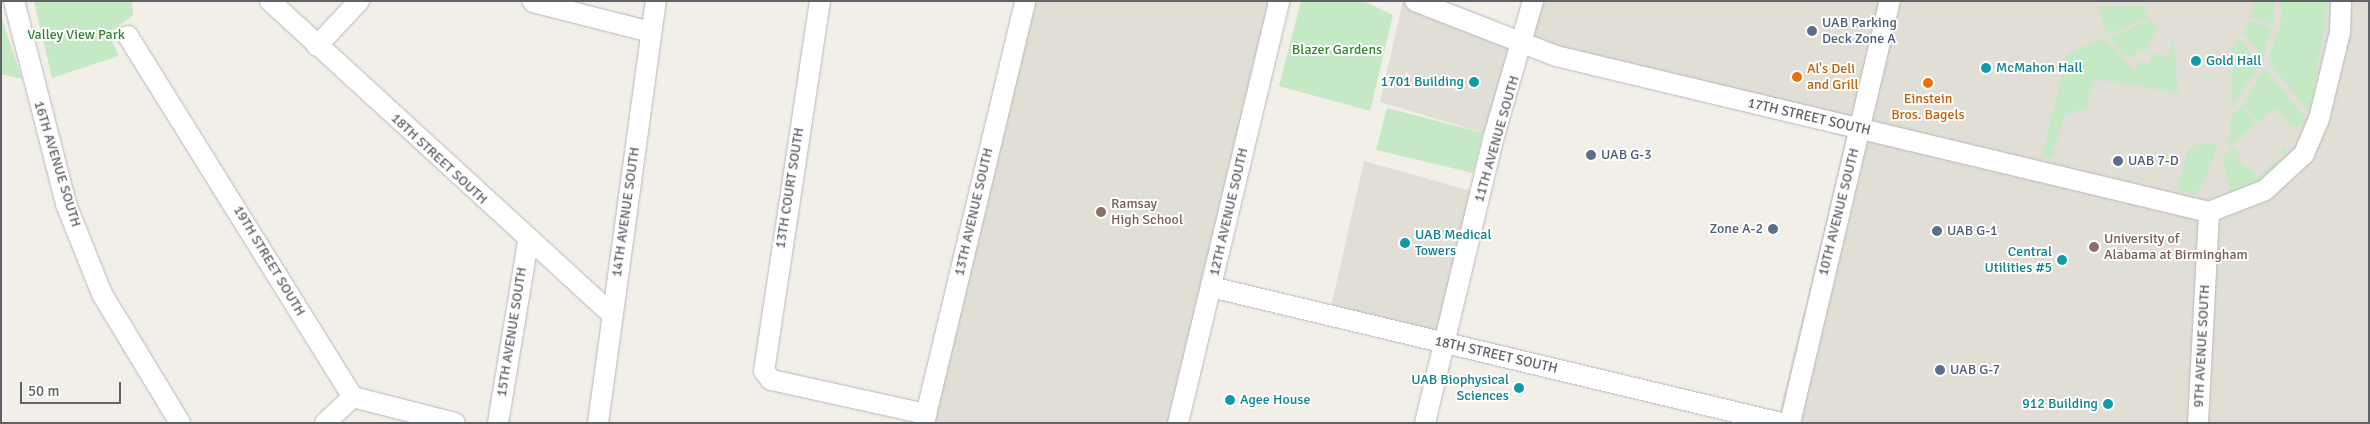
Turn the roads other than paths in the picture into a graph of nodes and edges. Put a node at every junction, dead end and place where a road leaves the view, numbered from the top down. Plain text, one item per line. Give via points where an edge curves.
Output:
1 (14, 1) edge
2 (270, 1) edge
3 (359, 1) edge
4 (656, 1) edge
5 (820, 1) edge
6 (1025, 1) edge
7 (1279, 1) edge
8 (1415, 1) edge
9 (1534, 1) edge
10 (1890, 1) edge
11 (2342, 1) edge
12 (533, 2) edge
13 (651, 32) junction
14 (128, 36) dead end
15 (1522, 45) junction
16 (317, 46) junction
17 (1859, 129) junction
18 (2209, 212) junction
19 (528, 242) junction
20 (1211, 287) junction
21 (611, 314) junction
22 (1444, 343) junction
23 (353, 397) junction
24 (926, 419) edge
25 (1754, 420) edge
26 (180, 423) edge
27 (325, 423) edge
28 (455, 423) edge
29 (498, 423) edge
30 (598, 423) edge
31 (1178, 423) edge
32 (1425, 423) edge
33 (1781, 423) edge
34 (1790, 423) edge
35 (2198, 423) edge

1 - 26 street, 16TH AVENUE SOUTH via 66,204 102,294
2 - 16 street, 18TH STREET SOUTH
3 - 16 street
4 - 13 street, 14TH AVENUE SOUTH
5 - 24 street, 13TH COURT SOUTH via 765,375 771,380
6 - 24 street, 13TH AVENUE SOUTH
7 - 20 street, 12TH AVENUE SOUTH
8 - 15 street, 17TH STREET SOUTH
9 - 15 street, 11TH AVENUE SOUTH
10 - 17 street, 10TH AVENUE SOUTH
11 - 18 street via 2340,32 2318,119 2304,154 2265,190
12 - 13 street
13 - 21 street, 14TH AVENUE SOUTH
14 - 23 street, 19TH STREET SOUTH
15 - 17 street, 17TH STREET SOUTH
15 - 22 street, 11TH AVENUE SOUTH via 1494,136
16 - 19 street, 18TH STREET SOUTH
17 - 18 street, 17TH STREET SOUTH
17 - 34 street, 10TH AVENUE SOUTH
18 - 35 street, 9TH AVENUE SOUTH
19 - 21 street, 18TH STREET SOUTH
19 - 29 street, 15TH AVENUE SOUTH
20 - 22 street, 18TH STREET SOUTH
20 - 31 street, 12TH AVENUE SOUTH
21 - 30 street, 14TH AVENUE SOUTH
22 - 25 street, 18TH STREET SOUTH
22 - 32 street, 11TH AVENUE SOUTH
23 - 27 street
23 - 28 street
25 - 33 street, 18TH STREET SOUTH

